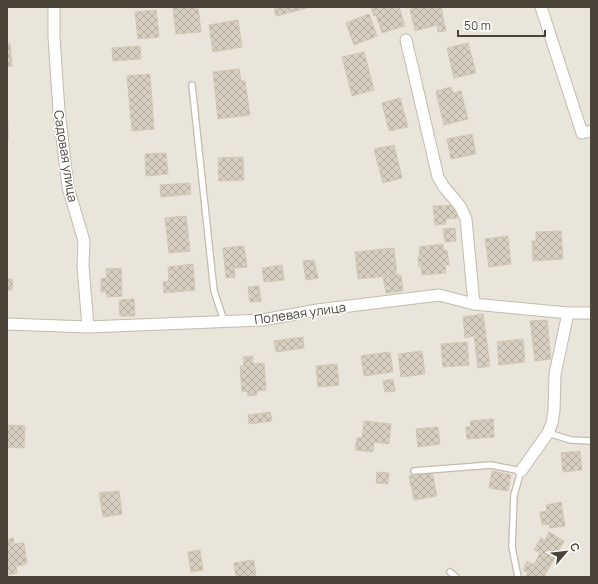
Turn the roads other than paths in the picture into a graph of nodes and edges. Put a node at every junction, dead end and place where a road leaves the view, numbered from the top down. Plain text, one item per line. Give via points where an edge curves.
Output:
1 (54, 7) edge
2 (541, 7) edge
3 (406, 40) dead end
4 (192, 85) dead end
5 (591, 131) edge
6 (474, 304) junction
7 (568, 313) junction
8 (591, 313) edge
9 (224, 321) junction
10 (7, 324) edge
11 (88, 327) junction
12 (548, 433) junction
13 (591, 441) edge
14 (414, 471) dead end
15 (521, 472) junction
16 (450, 572) dead end
17 (456, 577) edge
18 (518, 577) edge

1 - 11 street, Садовая улица via 59,111 68,187 84,241 83,266
2 - 5 street via 582,133
3 - 6 street via 438,177 460,206 466,219
4 - 9 lane via 214,291
6 - 7 street, Полевая улица
6 - 9 street, Полевая улица via 439,295 317,310 262,320
7 - 8 street, Полевая улица
7 - 12 street via 555,374 554,411
9 - 11 street, Полевая улица
10 - 11 street, Полевая улица
12 - 13 lane via 571,440
12 - 15 street
14 - 15 lane via 491,465
15 - 18 lane via 514,495 512,547
16 - 17 lane

